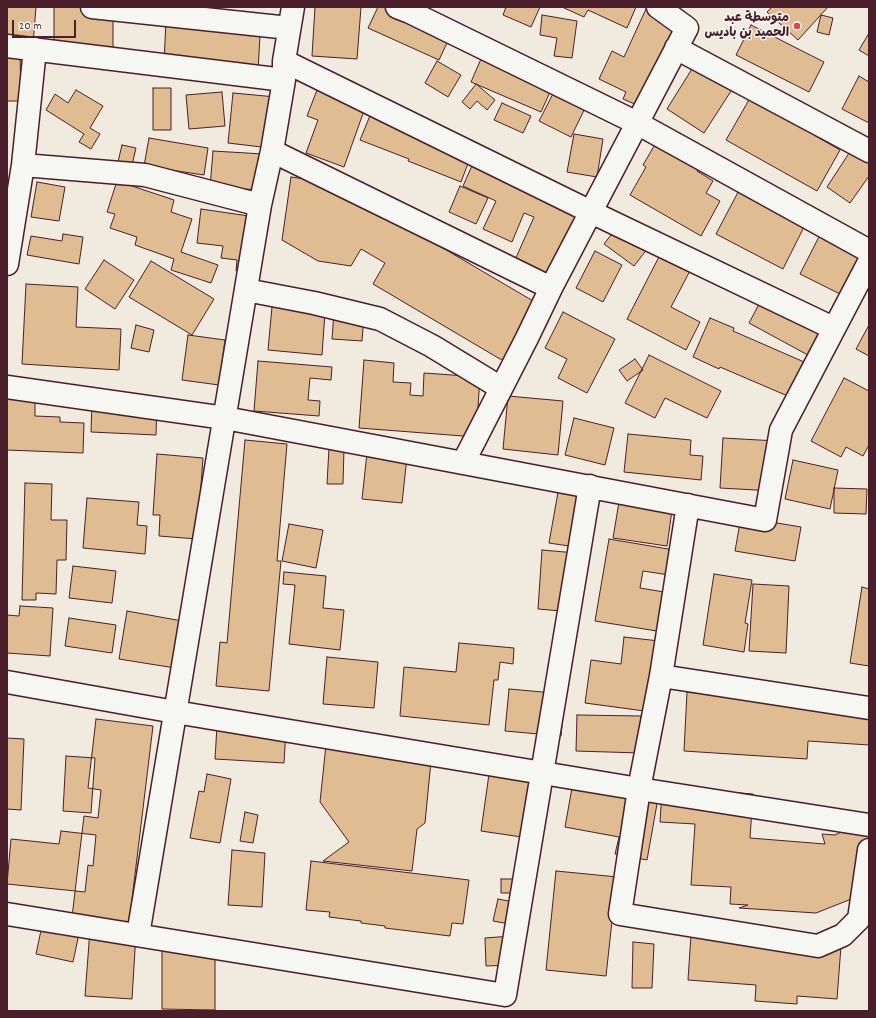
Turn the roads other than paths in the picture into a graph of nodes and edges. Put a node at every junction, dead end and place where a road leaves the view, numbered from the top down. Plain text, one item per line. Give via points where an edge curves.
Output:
1 (92, 7) edge
2 (397, 7) edge
3 (658, 7) edge
4 (291, 17) edge
5 (7, 46) edge
6 (676, 48) junction
7 (35, 49) junction
8 (284, 70) junction
9 (637, 123) junction
10 (272, 151) junction
11 (869, 151) edge
12 (23, 164) junction
13 (260, 205) junction
14 (591, 212) junction
15 (869, 251) edge
16 (869, 262) edge
17 (7, 264) edge
18 (551, 288) junction
19 (246, 290) junction
20 (834, 328) junction
21 (7, 387) edge
22 (502, 388) junction
23 (225, 418) junction
24 (463, 463) junction
25 (590, 486) junction
26 (688, 505) junction
27 (660, 676) junction
28 (7, 682) edge
29 (869, 708) edge
30 (175, 712) junction
31 (541, 773) junction
32 (639, 789) junction
33 (869, 825) edge
34 (869, 850) edge
35 (7, 914) edge
36 (138, 935) junction

1 - 4 street
2 - 9 street
3 - 6 street via 687,28
4 - 8 street
5 - 7 street
6 - 9 street
6 - 11 street
7 - 8 street
7 - 12 street
8 - 10 street
8 - 14 street
9 - 14 street
9 - 15 street
10 - 13 street
10 - 18 street
12 - 13 street via 145,175
12 - 17 street
13 - 19 street
14 - 18 street
14 - 20 street
16 - 20 street
18 - 22 street
19 - 22 street via 314,302 380,319 432,346
19 - 23 street
20 - 26 street via 781,430 765,520
21 - 23 street
22 - 24 street
23 - 24 street
23 - 30 street
24 - 25 street
25 - 26 street
25 - 31 street
26 - 27 street
27 - 29 street
27 - 32 street
28 - 30 street
30 - 31 street
30 - 36 street
31 - 32 street
31 - 36 street via 505,995
32 - 33 street
32 - 34 street via 620,914 818,946 843,935 859,919
35 - 36 street

